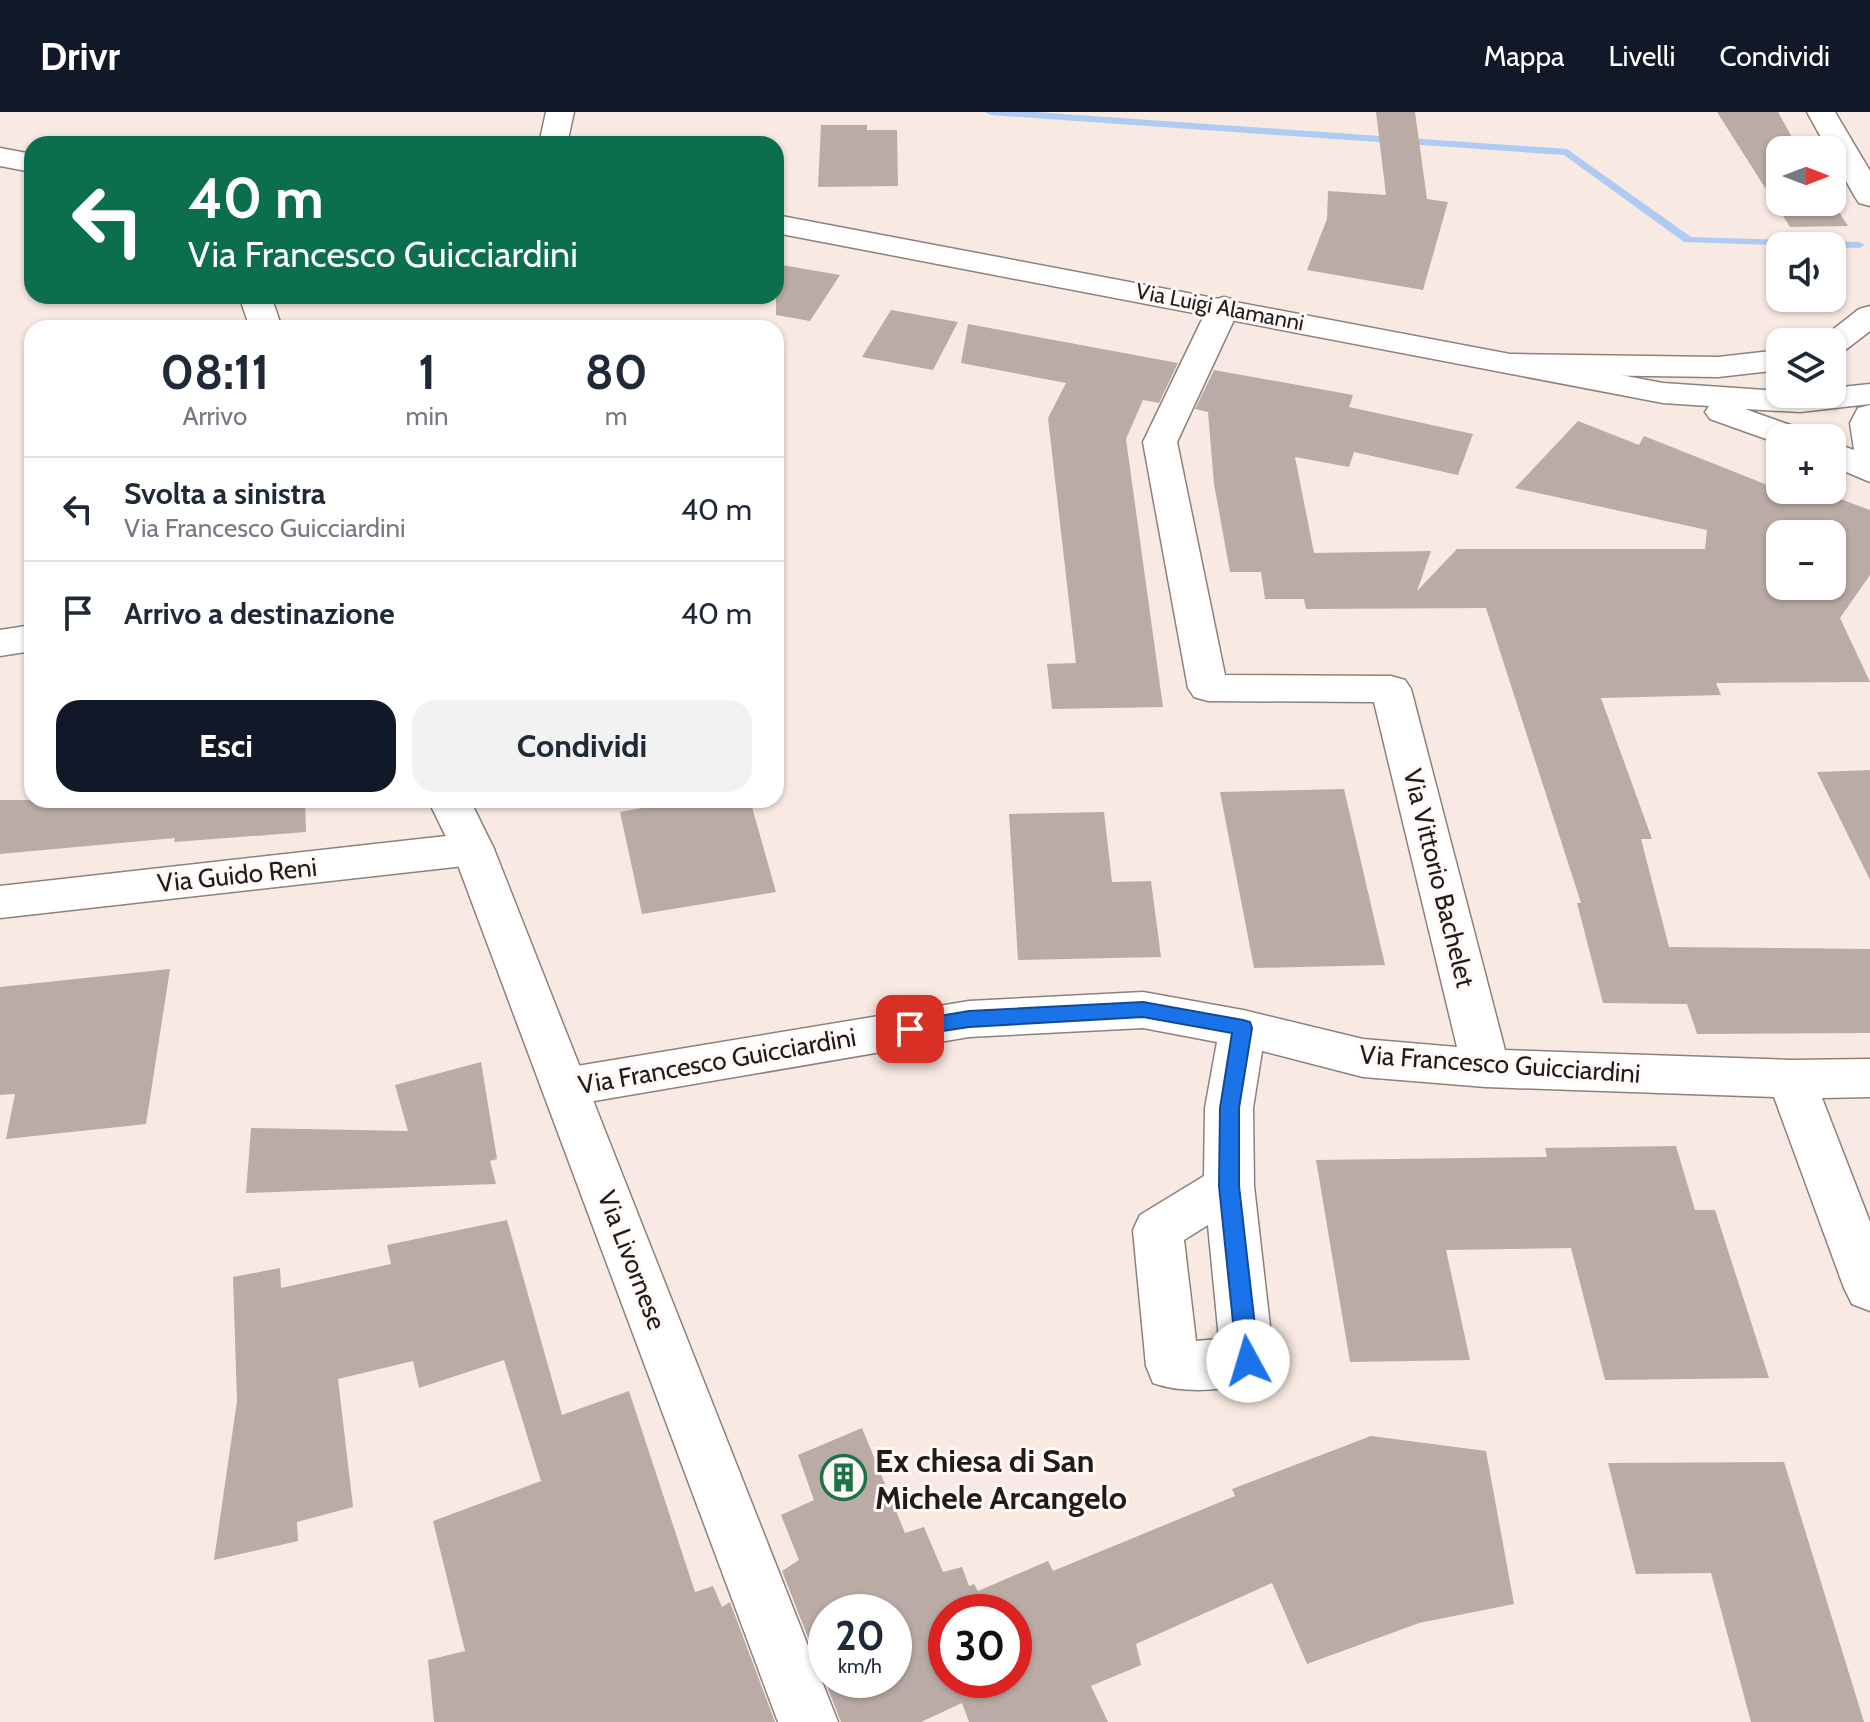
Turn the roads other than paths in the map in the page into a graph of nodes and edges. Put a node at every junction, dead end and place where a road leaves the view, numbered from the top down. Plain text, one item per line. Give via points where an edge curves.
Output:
1 (560, 112) edge
2 (1822, 115) edge
3 (555, 136) edge
4 (0, 157) edge
5 (24, 162) edge
6 (1868, 189) edge
7 (784, 225) edge
8 (1224, 307) junction
9 (1870, 316) edge
10 (1846, 334) edge
11 (1766, 362) edge
12 (1513, 364) junction
13 (1663, 393) junction
14 (1870, 394) edge
15 (1870, 415) edge
16 (1766, 428) edge
17 (1870, 447) edge
18 (1846, 459) edge
19 (1870, 471) edge
20 (24, 639) edge
21 (0, 643) edge
22 (453, 808) edge
23 (473, 849) junction
24 (0, 902) edge
25 (1243, 1028) junction
26 (1486, 1068) junction
27 (1870, 1078) edge
28 (1791, 1079) junction
29 (565, 1087) junction
30 (1229, 1186) dead end
31 (1870, 1288) edge
32 (808, 1722) edge

1 - 3 street
2 - 6 street
4 - 5 street
7 - 8 street, Via Luigi Alamanni
8 - 12 street, Via Luigi Alamanni
8 - 26 street, Via Vittorio Bachelet via 1160,442 1208,688 1391,689
9 - 10 street
11 - 12 street via 1718,367
12 - 13 street, Via Luigi Alamanni
13 - 14 street, Via Luigi Alamanni via 1800,402
13 - 16 street, Via Luigi Alamanni
15 - 17 street
18 - 19 street
20 - 21 street
22 - 23 street, Via Livornese
23 - 24 street, Via Guido Reni
23 - 29 street, Via Livornese
25 - 26 street, Via Francesco Guicciardini via 1363,1058
25 - 29 street, Via Francesco Guicciardini via 1143,1010 969,1019
25 - 30 street via 1229,1108
26 - 28 street, Via Francesco Guicciardini
27 - 28 street, Via Francesco Guicciardini
28 - 31 street
29 - 32 street, Via Livornese

